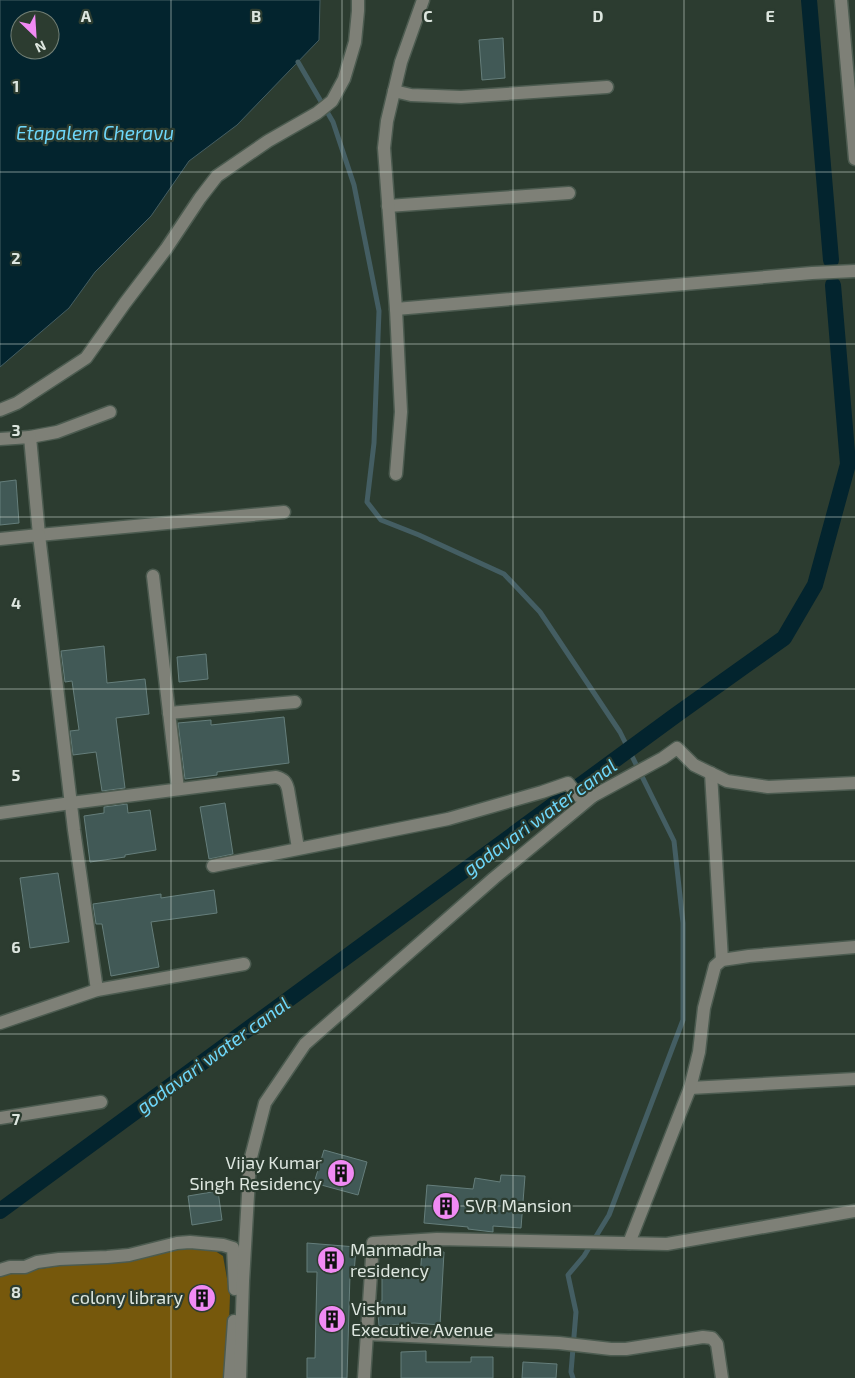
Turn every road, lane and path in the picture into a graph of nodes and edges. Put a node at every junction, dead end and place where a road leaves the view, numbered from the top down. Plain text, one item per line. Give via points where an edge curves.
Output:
1 (358, 0) edge
2 (423, 0) edge
3 (841, 0) edge
4 (607, 87) dead end
5 (394, 91) junction
6 (855, 159) edge
7 (569, 193) dead end
8 (388, 206) junction
9 (855, 270) edge
10 (396, 308) junction
11 (0, 410) edge
12 (110, 412) dead end
13 (30, 437) junction
14 (0, 439) edge
15 (396, 474) dead end
16 (284, 512) dead end
17 (39, 535) junction
18 (0, 539) edge
19 (153, 576) dead end
20 (295, 702) dead end
21 (169, 712) junction
22 (711, 773) junction
23 (855, 783) edge
24 (178, 789) junction
25 (593, 796) junction
26 (71, 803) junction
27 (0, 813) edge
28 (298, 848) junction
29 (214, 866) dead end
30 (855, 947) edge
31 (722, 960) junction
32 (244, 964) dead end
33 (97, 990) junction
34 (0, 1023) edge
35 (855, 1079) edge
36 (690, 1088) junction
37 (101, 1102) dead end
38 (0, 1118) edge
39 (855, 1210) edge
40 (629, 1243) junction
41 (0, 1270) edge
42 (367, 1334) junction
43 (230, 1378) edge
44 (240, 1378) edge
45 (364, 1378) edge
46 (722, 1378) edge

1 - 11 street via 355,42 344,79 332,101 217,176 86,358 17,403
2 - 5 street
3 - 6 street
4 - 5 street via 461,97
5 - 8 street via 384,148
7 - 8 street
8 - 10 street
9 - 10 street
10 - 15 street via 401,412
12 - 13 street via 57,432
13 - 14 street
13 - 17 street
16 - 17 street
17 - 18 street
17 - 26 street
19 - 21 street
20 - 21 street
21 - 24 street
22 - 23 street via 727,781 768,786
22 - 25 street via 694,765 677,748
22 - 31 street
24 - 26 street
24 - 28 street via 283,779 288,789
25 - 28 street via 578,796 568,783 448,819
25 - 44 street via 305,1044 265,1103 250,1161
26 - 27 street
26 - 33 street
28 - 29 street
30 - 31 street
31 - 36 street via 715,966 704,1008 699,1052
32 - 33 street
33 - 34 street
35 - 36 street
36 - 40 street
37 - 38 street
39 - 40 street via 667,1244
40 - 42 street via 437,1239 373,1243
41 - 43 street via 59,1259 129,1255 176,1243 233,1248 236,1295
42 - 45 street
42 - 46 street via 559,1343 611,1349 712,1338 717,1344

